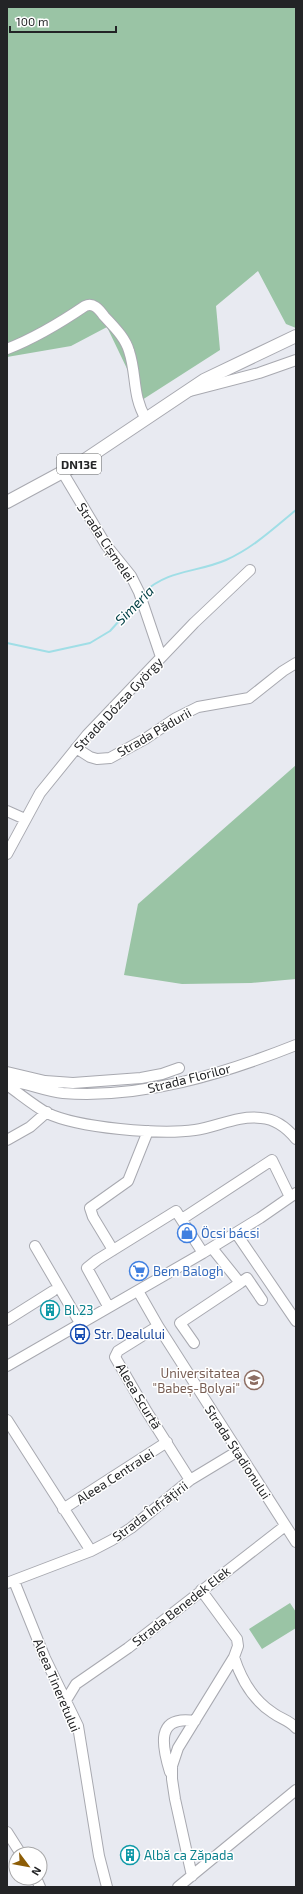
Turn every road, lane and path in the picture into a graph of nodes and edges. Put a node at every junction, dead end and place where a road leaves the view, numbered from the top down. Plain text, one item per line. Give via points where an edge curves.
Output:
1 (296, 336) edge
2 (7, 349) edge
3 (296, 360) edge
4 (183, 392) junction
5 (146, 418) junction
6 (63, 473) junction
7 (7, 502) edge
8 (250, 570) dead end
9 (161, 657) junction
10 (296, 664) edge
11 (76, 748) junction
12 (7, 811) edge
13 (25, 819) junction
14 (7, 854) edge
15 (296, 1045) edge
16 (179, 1068) dead end
17 (7, 1072) edge
18 (7, 1081) edge
19 (7, 1085) edge
20 (46, 1112) junction
21 (148, 1131) junction
22 (296, 1139) edge
23 (7, 1140) edge
24 (293, 1195) edge
25 (182, 1219) junction
26 (236, 1233) junction
27 (35, 1246) dead end
28 (113, 1250) junction
29 (207, 1250) junction
30 (240, 1283) junction
31 (53, 1291) dead end
32 (138, 1291) junction
33 (262, 1300) dead end
34 (108, 1306) junction
35 (7, 1320) edge
36 (296, 1321) edge
37 (80, 1323) junction
38 (158, 1326) junction
39 (194, 1343) dead end
40 (7, 1366) edge
41 (7, 1420) edge
42 (167, 1442) junction
43 (238, 1451) junction
44 (190, 1480) junction
45 (63, 1510) junction
46 (286, 1526) junction
47 (296, 1542) edge
48 (90, 1550) junction
49 (10, 1582) edge
50 (201, 1590) junction
51 (234, 1658) junction
52 (57, 1684) junction
53 (76, 1684) junction
54 (65, 1702) junction
55 (195, 1721) junction
56 (296, 1728) edge
57 (172, 1779) junction
58 (296, 1790) edge
59 (7, 1832) edge
60 (16, 1846) edge
61 (192, 1876) junction
62 (107, 1887) edge
63 (178, 1887) edge

1 - 4 main road, DN13E
2 - 5 street via 54,326 84,306 93,305 127,344 138,403
3 - 4 street via 259,373
4 - 5 main road, DN13E
5 - 6 main road, DN13E
6 - 7 main road, DN13E
6 - 9 street, Strada Cișmelei via 106,545 131,576 141,596
8 - 9 street, Strada Dózsa György
9 - 11 street, Strada Dózsa György
10 - 11 street, Strada Pădurii via 249,698 198,707 110,758 90,757
11 - 13 street, Strada Dózsa György via 52,776
12 - 13 street
13 - 14 street, Strada Dózsa György
15 - 18 street, Strada Florilor via 266,1057 172,1085 138,1091 63,1093
16 - 17 street, Strada Florilor via 141,1078 73,1083 45,1081
19 - 20 street
20 - 21 street via 88,1124
20 - 23 street via 30,1127
21 - 22 street via 190,1131 242,1119 261,1118 280,1124
21 - 28 street via 128,1181 90,1208
24 - 25 street via 272,1160
24 - 26 street
25 - 28 street via 176,1211
25 - 29 street
26 - 29 street
26 - 36 street
27 - 37 street
28 - 34 street via 87,1268
29 - 30 street
29 - 32 street
30 - 33 street via 247,1278
30 - 39 street via 180,1323
31 - 35 street
32 - 34 street
32 - 38 street, Strada Stadionului
34 - 37 street
37 - 40 street
38 - 42 street, Aleea Scurtă via 118,1350 116,1357
38 - 43 street, Strada Stadionului
41 - 45 street, Aleea Centralei
42 - 44 street, Aleea Scurtă
42 - 45 street, Aleea Centralei
43 - 44 street, Strada Înfrățirii
43 - 46 street, Strada Stadionului
44 - 48 street, Strada Înfrățirii via 130,1528
45 - 48 street, Aleea Centralei
46 - 47 street, Strada Stadionului
46 - 50 street, Strada Benedek Elek
48 - 49 street, Strada Înfrățirii
49 - 52 street, Aleea Tineretului
50 - 51 street via 237,1638 238,1646
50 - 53 street, Strada Benedek Elek via 128,1648
51 - 55 street
51 - 56 street via 245,1684 259,1701 274,1714 290,1721
52 - 53 street
52 - 54 street, Aleea Tineretului
53 - 54 street, Strada Benedek Elek
54 - 62 street, Aleea Tineretului via 78,1726 99,1856
55 - 57 street via 175,1755
55 - 57 street via 178,1720 165,1732 162,1740 163,1751
57 - 61 street
58 - 61 street
59 - 60 street
61 - 63 street

